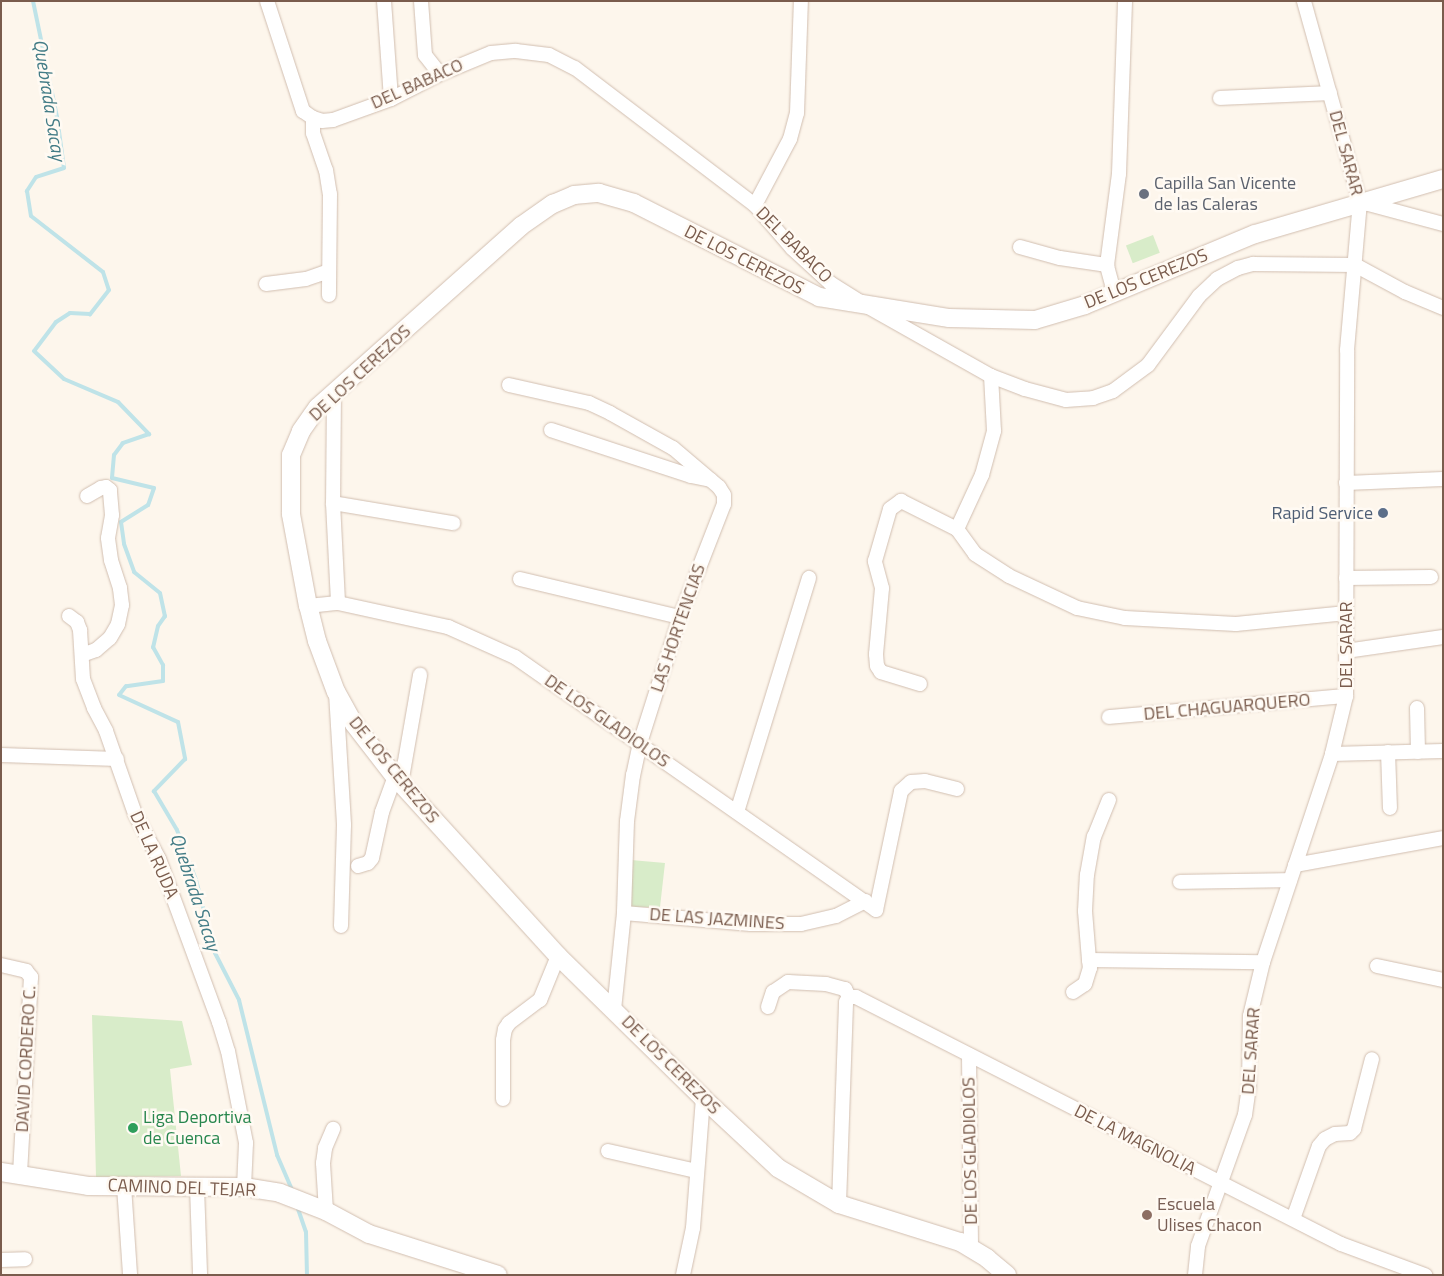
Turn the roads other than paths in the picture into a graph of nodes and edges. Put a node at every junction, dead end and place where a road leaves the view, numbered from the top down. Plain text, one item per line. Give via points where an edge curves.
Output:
1 (267, 1) edge
2 (384, 1) edge
3 (421, 1) edge
4 (801, 1) edge
5 (1125, 1) edge
6 (1304, 1) edge
7 (440, 74) junction
8 (1330, 93) junction
9 (1220, 98) dead end
10 (391, 99) junction
11 (313, 118) junction
12 (1443, 179) edge
13 (1360, 202) junction
14 (755, 205) junction
15 (1443, 224) edge
16 (1020, 247) dead end
17 (1107, 265) junction
18 (1355, 265) junction
19 (329, 271) junction
20 (266, 284) dead end
21 (1114, 292) junction
22 (329, 296) dead end
23 (863, 304) junction
24 (1443, 308) edge
25 (991, 376) junction
26 (509, 385) dead end
27 (334, 393) junction
28 (551, 430) dead end
29 (1443, 479) edge
30 (712, 480) junction
31 (1346, 483) junction
32 (87, 496) dead end
33 (333, 503) junction
34 (454, 523) dead end
35 (957, 529) junction
36 (1431, 577) dead end
37 (809, 578) dead end
38 (1346, 578) junction
39 (520, 579) dead end
40 (338, 603) junction
41 (308, 606) junction
42 (1346, 613) junction
43 (69, 616) dead end
44 (680, 617) junction
45 (1443, 637) edge
46 (1346, 651) junction
47 (82, 655) junction
48 (420, 675) dead end
49 (920, 684) dead end
50 (336, 692) junction
51 (1346, 696) junction
52 (1417, 708) dead end
53 (1109, 717) dead end
54 (640, 743) junction
55 (1443, 751) edge
56 (1388, 752) junction
57 (1418, 752) junction
58 (1332, 754) junction
59 (1, 755) edge
60 (116, 759) junction
61 (398, 780) junction
62 (957, 788) dead end
63 (1109, 800) dead end
64 (1390, 808) dead end
65 (738, 812) junction
66 (1443, 838) edge
67 (1295, 865) junction
68 (358, 866) dead end
69 (1290, 880) junction
70 (1180, 882) dead end
71 (870, 906) junction
72 (624, 913) junction
73 (341, 926) dead end
74 (558, 956) junction
75 (1090, 960) junction
76 (1263, 962) junction
77 (1, 965) edge
78 (1377, 966) dead end
79 (1443, 980) edge
80 (1073, 992) dead end
81 (850, 997) junction
82 (768, 1007) dead end
83 (614, 1009) junction
84 (969, 1055) junction
85 (1372, 1059) dead end
86 (703, 1098) junction
87 (503, 1099) dead end
88 (333, 1129) dead end
89 (608, 1151) dead end
90 (696, 1171) junction
91 (1, 1172) edge
92 (20, 1175) junction
93 (1219, 1183) junction
94 (124, 1186) junction
95 (197, 1187) junction
96 (244, 1187) junction
97 (839, 1204) junction
98 (321, 1209) junction
99 (1293, 1219) junction
100 (972, 1248) junction
101 (25, 1259) dead end
102 (1, 1260) edge
103 (1198, 1273) edge
104 (130, 1275) edge
105 (200, 1275) edge
106 (498, 1275) edge
107 (683, 1275) edge
108 (1007, 1275) edge
109 (1425, 1275) edge

1 - 11 street via 304,110
2 - 10 street
3 - 7 street via 425,55
4 - 14 street via 797,113 790,140
5 - 17 street via 1119,174
6 - 8 street, DEL SARAR
7 - 10 street, DEL BABACO
7 - 14 street, DEL BABACO via 492,53 516,51 549,55 575,68
8 - 9 street
8 - 13 street, DEL SARAR
10 - 11 street, DEL BABACO via 333,120
11 - 19 street via 312,133 326,170 330,194
12 - 13 street, DE LOS CEREZOS
13 - 15 street
13 - 18 street, DEL SARAR
13 - 21 street, DE LOS CEREZOS via 1255,234
14 - 23 street, DEL BABACO via 792,248 830,283
16 - 17 street via 1060,258
17 - 21 street
18 - 24 street
18 - 25 street, DEL BABACO via 1253,264 1238,268 1217,279 1199,296 1148,365 1113,391 1093,398 1066,400
18 - 31 street, DEL SARAR via 1347,350
19 - 20 street via 306,279
19 - 22 street
21 - 23 street, DE LOS CEREZOS via 1085,305 1035,320 949,318
23 - 25 street, DEL BABACO
23 - 27 street, DE LOS CEREZOS via 807,292 634,203 600,194 574,195 553,204 521,226
25 - 35 street via 994,431 982,475
26 - 30 street, LAS HORTENCIAS via 589,402 673,448
27 - 33 street
27 - 41 street, DE LOS CEREZOS via 318,407 301,431 291,455 291,514
28 - 30 street
29 - 31 street
30 - 44 street, LAS HORTENCIAS via 724,494 724,504
31 - 38 street, DEL SARAR
32 - 47 street via 101,488 110,490 108,538 122,604 118,624 110,638 96,650
33 - 34 street
33 - 40 street
35 - 42 street via 975,554 1009,576 1077,608 1101,614 1146,620 1236,624
35 - 49 street via 901,500 890,509 875,561 882,588 877,666 881,672
36 - 38 street
37 - 65 street
38 - 42 street, DEL SARAR
39 - 44 street
40 - 41 street, DE LOS GLADIOLOS
40 - 54 street, DE LOS GLADIOLOS via 448,627 480,640 515,657
41 - 50 street, DE LOS CEREZOS
42 - 46 street, DEL SARAR
43 - 47 street, DE LA RUDA via 77,622 80,630
44 - 54 street, LAS HORTENCIAS
45 - 46 street
46 - 51 street, DEL SARAR
47 - 60 street, DE LA RUDA via 83,679
48 - 61 street
50 - 61 street, DE LOS CEREZOS via 354,724
50 - 73 street via 344,825
51 - 53 street, DEL CHAGUARQUERO
51 - 58 street, DEL SARAR
52 - 57 street
54 - 65 street, DE LOS GLADIOLOS
54 - 72 street, LAS HORTENCIAS via 627,821
55 - 57 street
56 - 57 street
56 - 58 street
56 - 64 street
58 - 67 street, DEL SARAR
59 - 60 street
60 - 96 street, DE LA RUDA via 135,814 165,874 225,1041 246,1143
61 - 68 street via 382,812 372,858
61 - 74 street, DE LOS CEREZOS
62 - 71 street via 924,781 911,782 901,791
63 - 75 street via 1094,837 1087,876 1085,911
65 - 71 street, DE LOS GLADIOLOS
66 - 67 street
67 - 69 street, DEL SARAR
69 - 70 street
69 - 76 street, DEL SARAR
71 - 72 street, DE LAS JAZMINES via 801,924 757,925
72 - 83 street, LAS HORTENCIAS
74 - 83 street, DE LOS CEREZOS
74 - 87 street via 540,1000 509,1022 505,1029
75 - 76 street
75 - 80 street via 1085,984
76 - 93 street, DEL SARAR via 1250,1016 1248,1100
77 - 92 street, DAVID CORDERO C. via 26,971 31,977
78 - 79 street
81 - 82 street, DE LA MAGNOLIA via 845,989 826,984 788,982 773,992
81 - 84 street, DE LA MAGNOLIA via 856,997
81 - 97 street via 846,1002
83 - 86 street, DE LOS CEREZOS
84 - 93 street, DE LA MAGNOLIA
84 - 100 street, DE LOS GLADIOLOS
85 - 99 street via 1354,1129 1350,1133 1335,1134 1319,1146
86 - 90 street
86 - 97 street, DE LOS CEREZOS via 778,1168
88 - 98 street via 323,1163
89 - 90 street
90 - 107 street via 693,1228
91 - 92 street, CAMINO DEL TEJAR
92 - 94 street, CAMINO DEL TEJAR via 88,1186
93 - 99 street, DE LA MAGNOLIA
93 - 103 street, DEL SARAR via 1198,1246
94 - 95 street, CAMINO DEL TEJAR
94 - 104 street
95 - 96 street, CAMINO DEL TEJAR
95 - 105 street
96 - 98 street, CAMINO DEL TEJAR via 280,1193
97 - 100 street, DE LOS CEREZOS
98 - 106 street, CAMINO DEL TEJAR via 369,1234
99 - 109 street, DE LA MAGNOLIA via 1342,1244
100 - 108 street, DE LOS CEREZOS
101 - 102 street

